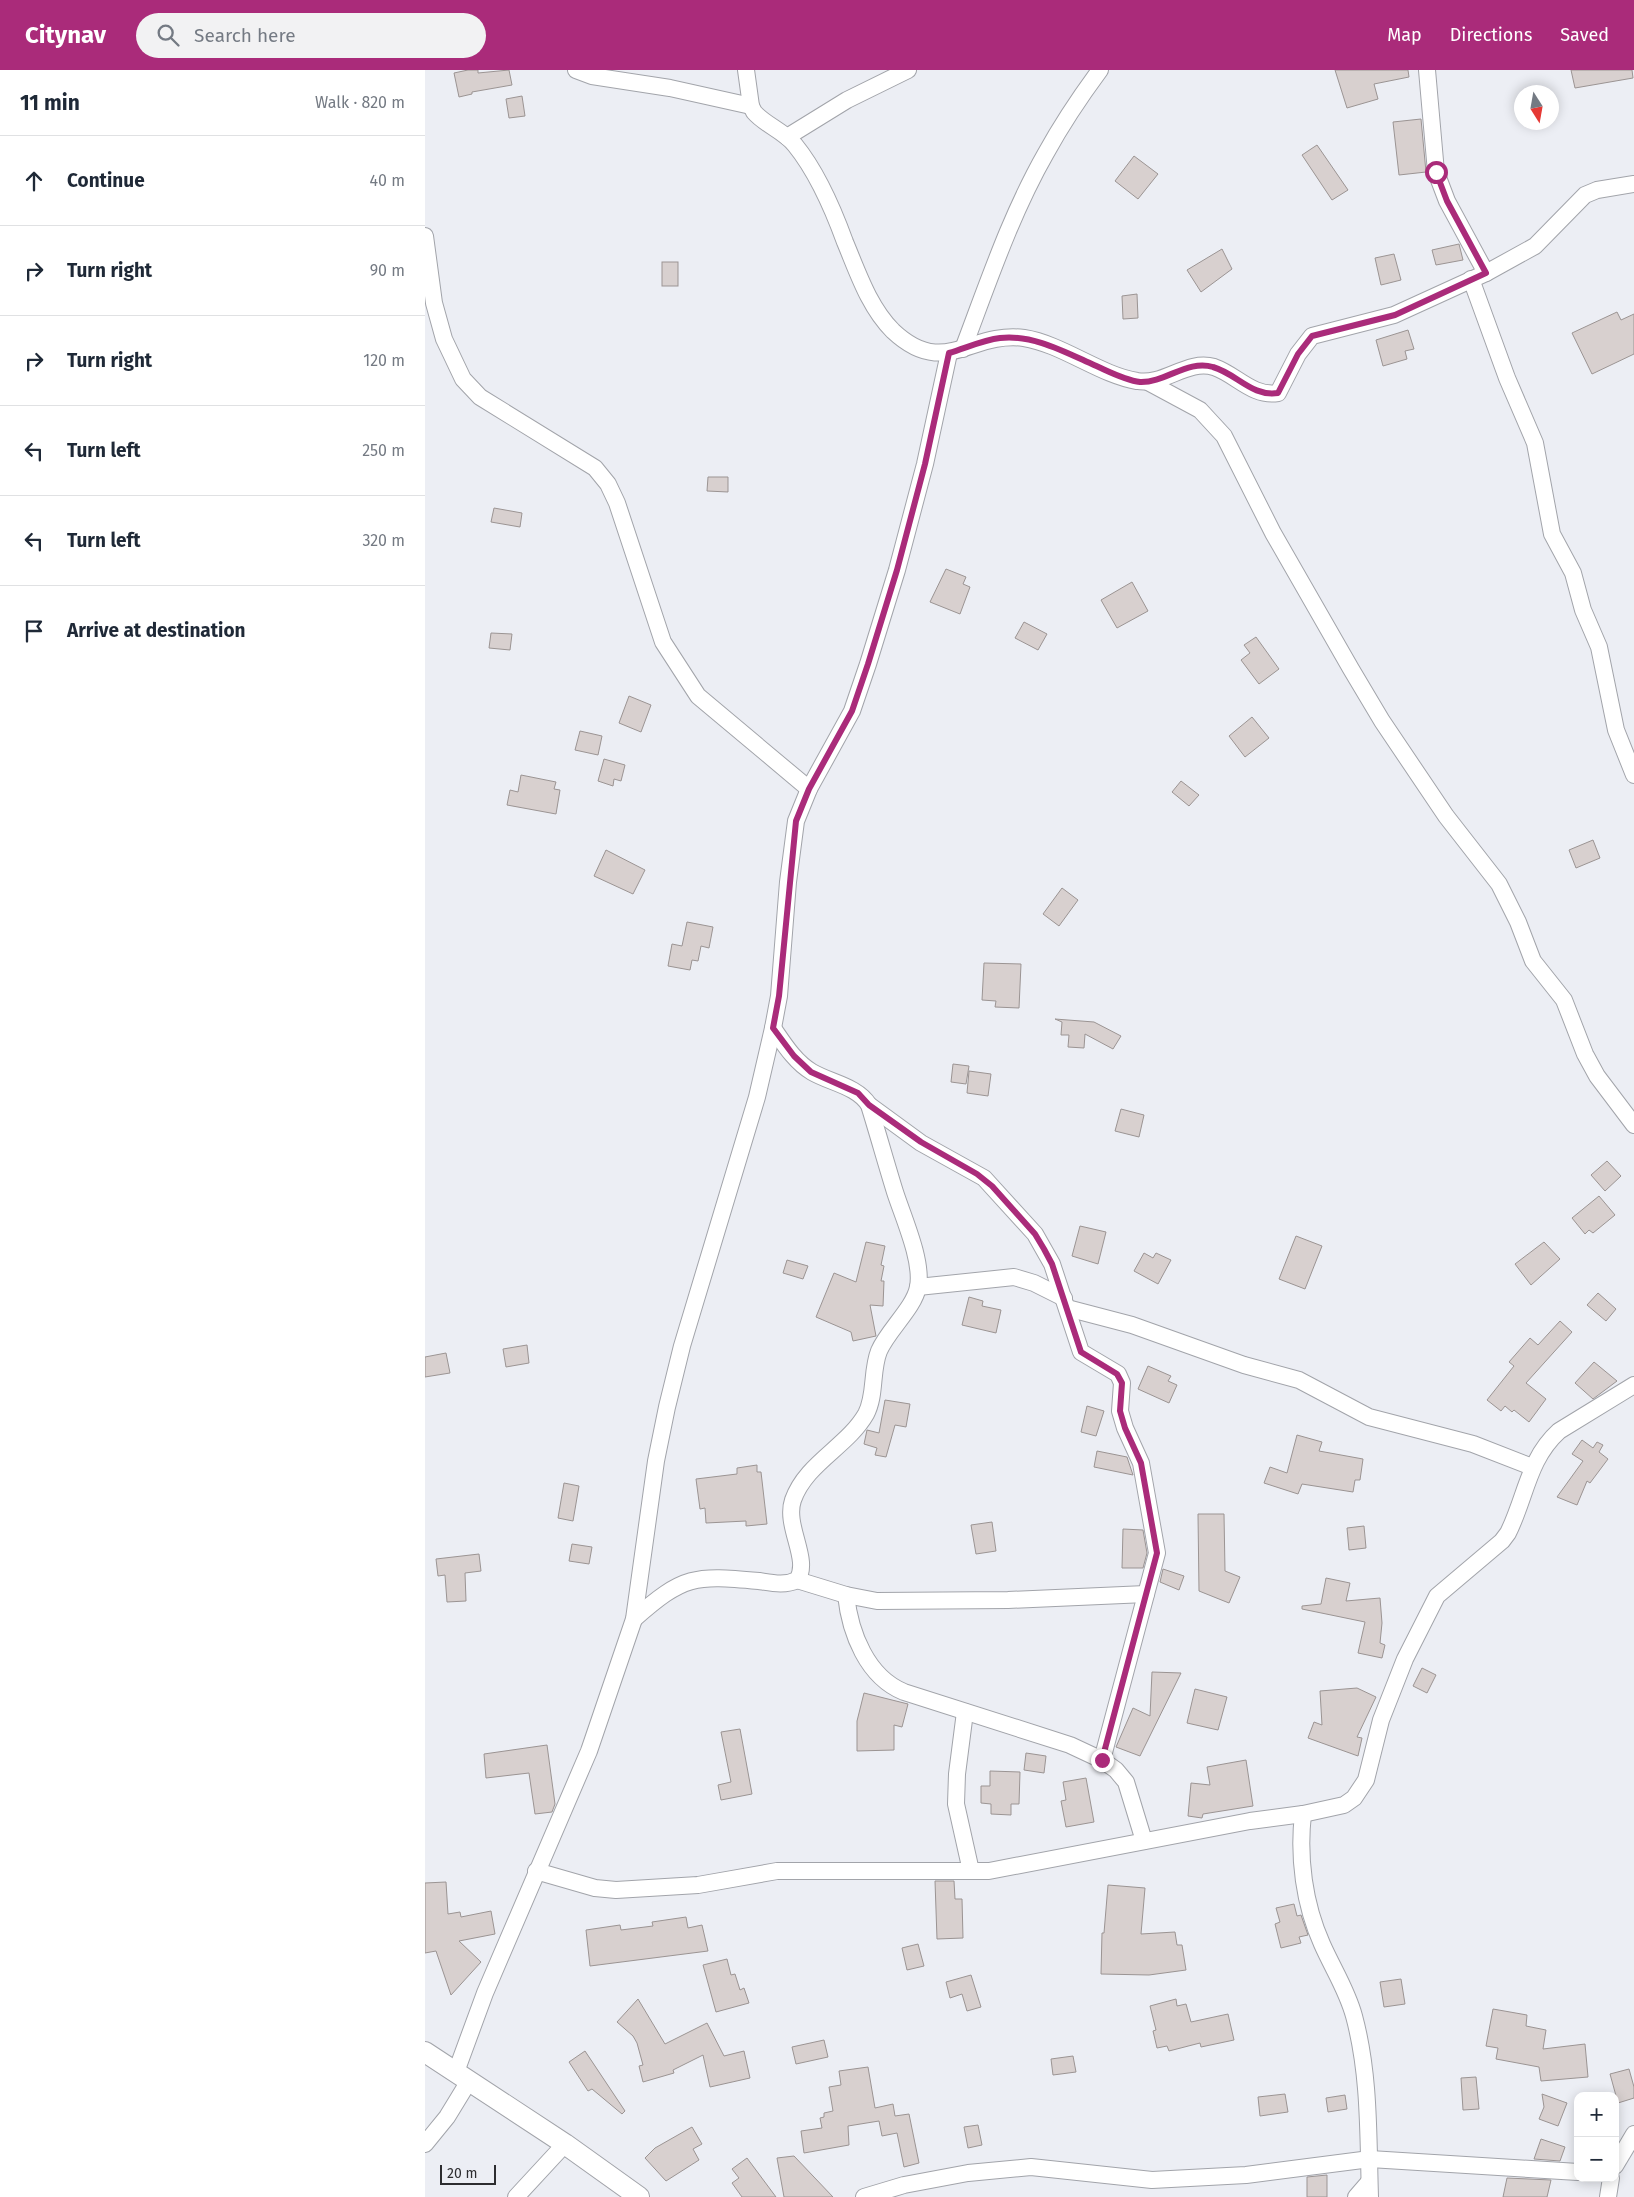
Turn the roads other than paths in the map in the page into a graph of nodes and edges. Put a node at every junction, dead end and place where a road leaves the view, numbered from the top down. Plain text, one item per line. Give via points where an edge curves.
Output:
1 (576, 70) edge
2 (746, 70) edge
3 (909, 70) edge
4 (1099, 70) edge
5 (1427, 70) edge
6 (751, 106) junction
7 (787, 137) junction
8 (1634, 184) edge
9 (425, 236) edge
10 (1479, 276) junction
11 (956, 351) junction
12 (1148, 382) junction
13 (1634, 775) edge
14 (809, 789) junction
15 (773, 1028) junction
16 (869, 1105) junction
17 (1634, 1125) edge
18 (918, 1287) junction
19 (1065, 1303) junction
20 (1634, 1385) edge
21 (1532, 1467) junction
22 (797, 1580) junction
23 (1146, 1594) junction
24 (846, 1595) junction
25 (634, 1619) junction
26 (965, 1712) junction
27 (1102, 1760) junction
28 (1303, 1814) junction
29 (1144, 1841) junction
30 (536, 1871) junction
31 (971, 1871) junction
32 (425, 2052) edge
33 (462, 2076) junction
34 (1634, 2134) edge
35 (425, 2144) edge
36 (565, 2144) junction
37 (1370, 2159) junction
38 (1619, 2159) edge
39 (1574, 2172) edge
40 (1610, 2182) edge
41 (1369, 2189) edge
42 (515, 2197) edge
43 (639, 2197) edge
44 (864, 2197) edge
45 (1356, 2197) edge
46 (1608, 2197) edge

1 - 6 street via 592,76 670,88
2 - 6 street
3 - 7 street via 847,100
4 - 11 street via 1045,154
5 - 10 street via 1436,172
6 - 7 street via 757,116
7 - 11 street via 819,185 881,318 917,349 928,353
8 - 10 street via 1585,195 1535,246
9 - 14 street via 434,303 444,339 463,379 480,397 595,468 608,484 617,504 663,642 685,678 698,696
10 - 12 street via 1395,315 1312,336 1298,354 1278,393 1261,394 1213,367 1204,366 1191,367
10 - 13 street via 1507,378 1535,443 1552,534 1573,573 1583,610 1599,647 1616,730
11 - 12 street via 1000,338 1025,338 1129,379
11 - 14 street via 868,664 852,711
12 - 17 street via 1200,410 1224,436 1273,533 1351,669 1446,816 1499,884 1533,961 1564,1000 1597,1076
14 - 15 street via 796,821
15 - 16 street via 805,1067 858,1093
15 - 25 street via 757,1097 682,1346 667,1407 656,1461
16 - 18 street via 914,1251
16 - 19 street via 992,1186 1035,1234
18 - 19 street via 1015,1277 1034,1283
18 - 22 street via 879,1352 867,1412 844,1440 811,1471 793,1500 791,1528 801,1564
19 - 21 street via 1244,1365 1293,1378 1369,1417 1473,1444
19 - 23 street via 1081,1352 1121,1378 1120,1411 1141,1463 1157,1545
20 - 21 street via 1559,1431 1545,1445
21 - 28 street via 1505,1537 1431,1604 1381,1720 1372,1762 1355,1798 1344,1805
22 - 24 street
22 - 25 street via 778,1583 712,1577 691,1580 667,1591
23 - 24 street via 901,1602
23 - 27 street
24 - 26 street via 863,1652 883,1681 904,1692
25 - 30 street via 589,1751
26 - 27 street via 1070,1745
26 - 31 street via 956,1804
27 - 29 street via 1126,1782
28 - 29 street
28 - 37 street via 1301,1848 1307,1896 1321,1943 1345,1988 1358,2036
29 - 31 street via 1004,1870
30 - 31 street via 595,1888 616,1890 691,1886 777,1871
30 - 33 street via 485,1993
32 - 33 street
33 - 35 street via 447,2118
33 - 36 street
34 - 38 street
36 - 42 street
36 - 43 street
37 - 39 street
37 - 41 street
37 - 44 street via 1246,2175 1152,2180 1031,2167 959,2175 904,2185
40 - 46 street
41 - 45 street

